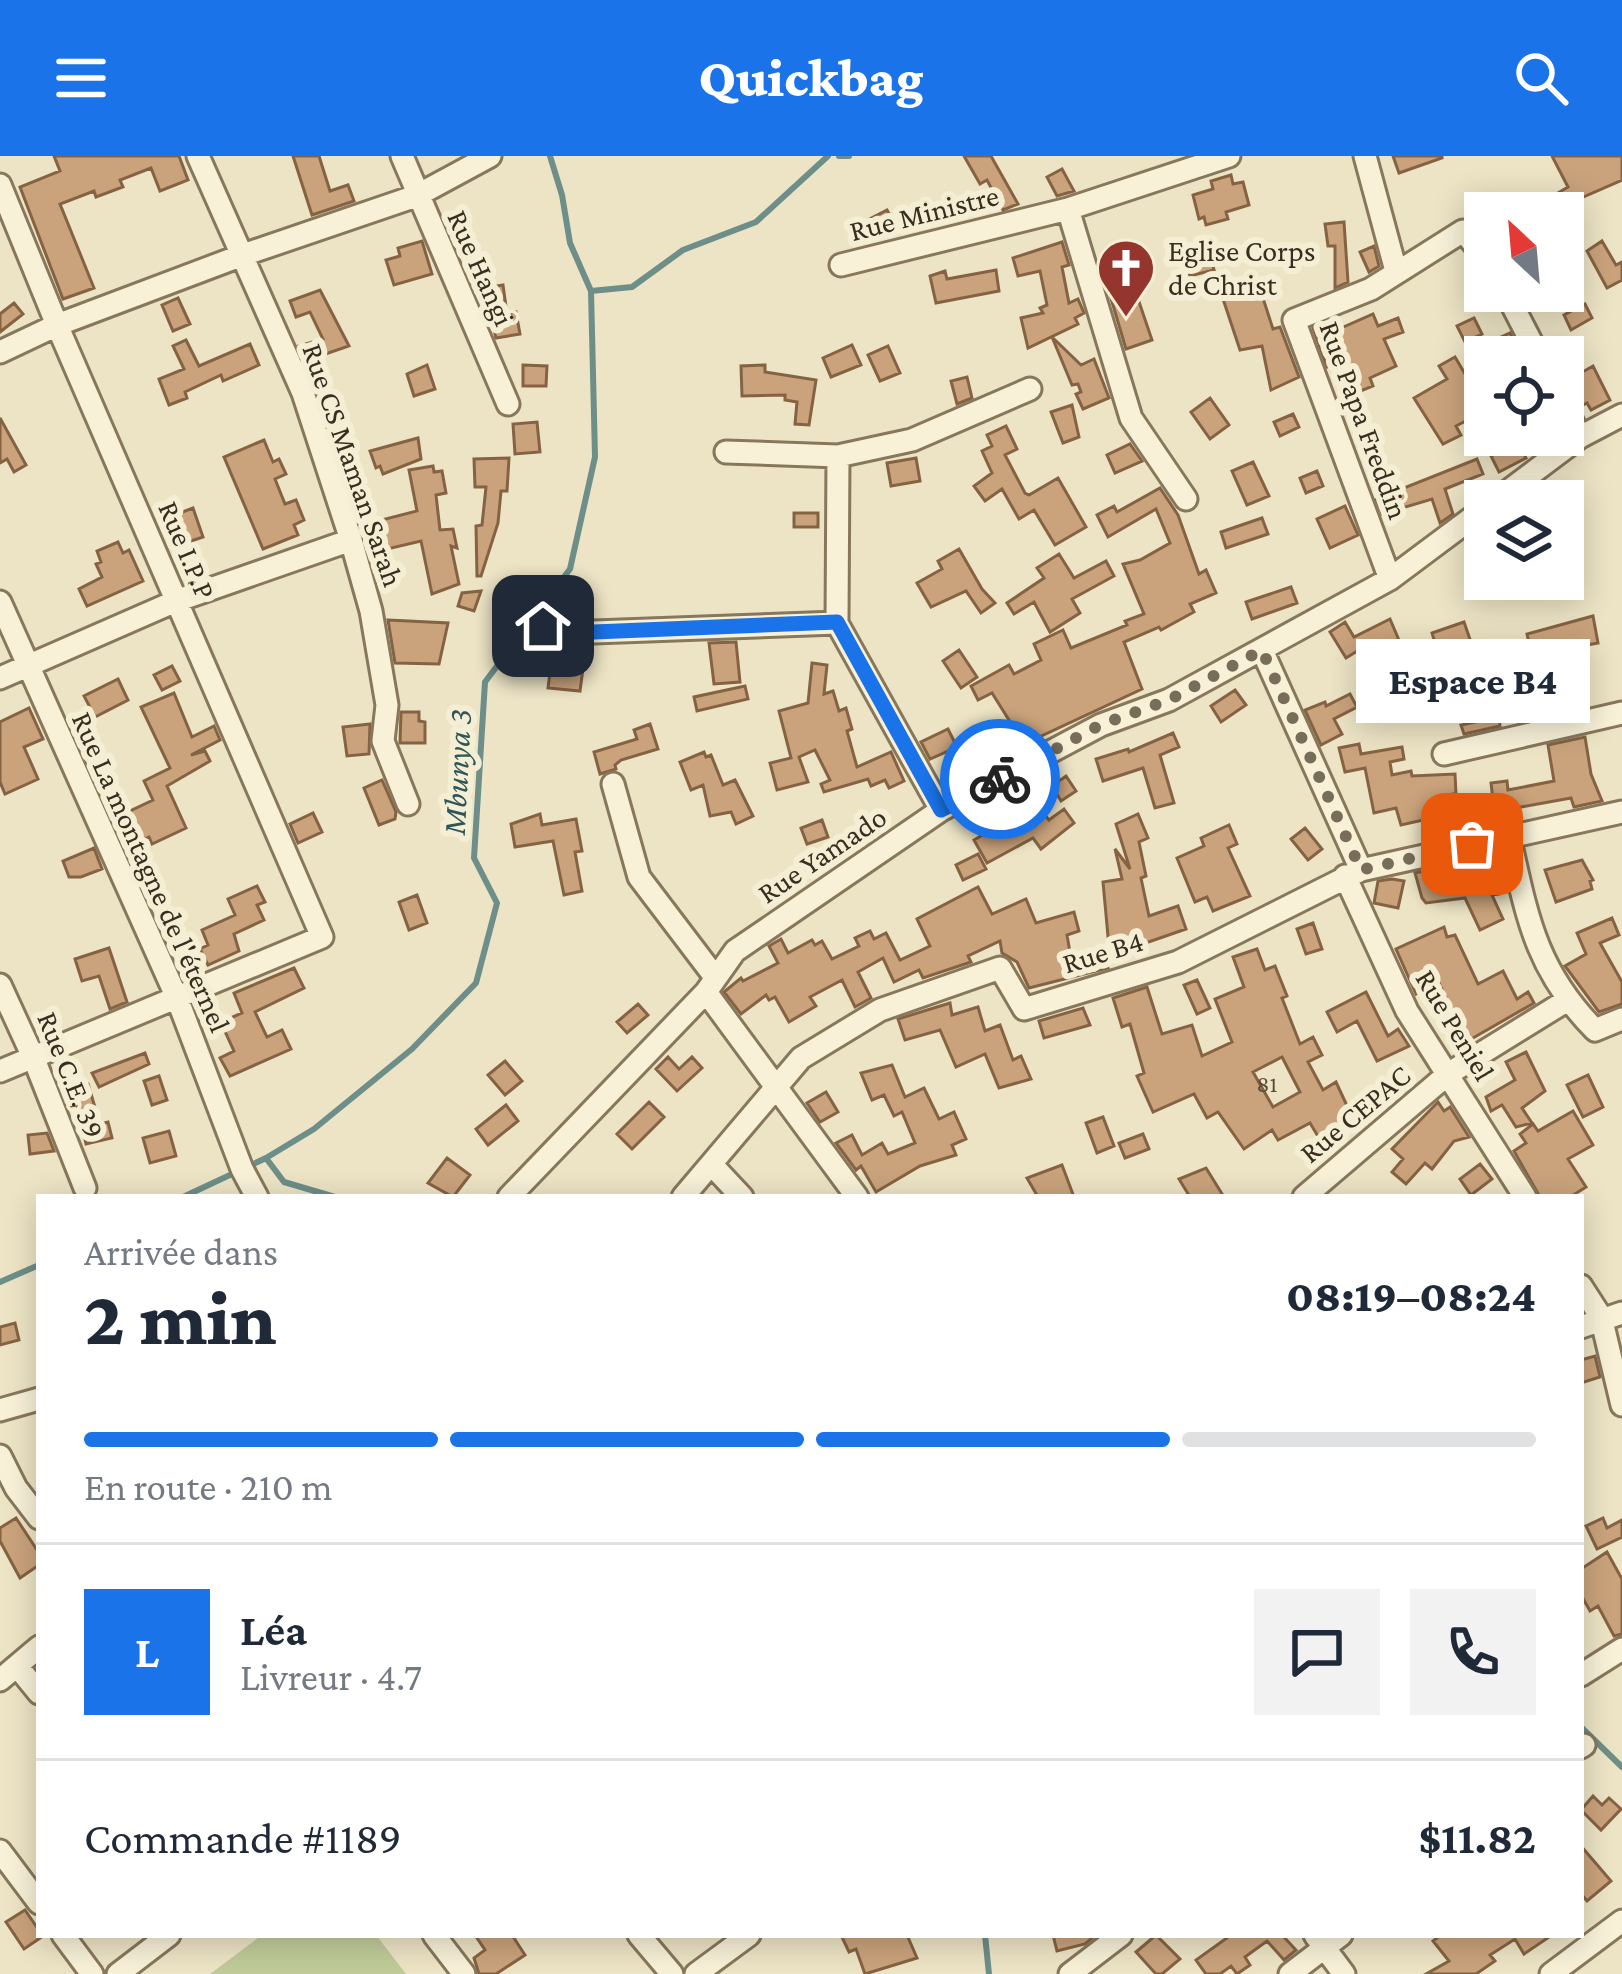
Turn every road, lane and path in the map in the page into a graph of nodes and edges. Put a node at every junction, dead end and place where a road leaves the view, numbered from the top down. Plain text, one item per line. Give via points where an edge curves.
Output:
1 (198, 156) edge
2 (402, 156) edge
3 (490, 156) edge
4 (1228, 156) edge
5 (1365, 156) edge
6 (0, 185) edge
7 (416, 196) junction
8 (1068, 209) junction
9 (1464, 233) edge
10 (240, 256) junction
11 (841, 265) dead end
12 (1396, 271) junction
13 (57, 325) junction
14 (0, 352) edge
15 (1030, 389) dead end
16 (508, 404) dead end
17 (1622, 415) edge
18 (1584, 435) edge
19 (726, 452) dead end
20 (838, 456) junction
21 (1555, 456) edge
22 (1523, 480) edge
23 (1186, 500) dead end
24 (1464, 524) edge
25 (351, 540) junction
26 (1390, 579) junction
27 (0, 602) edge
28 (176, 602) junction
29 (837, 622) junction
30 (543, 626) dead end
31 (1262, 650) junction
32 (29, 668) junction
33 (0, 679) edge
34 (1622, 712) edge
35 (1444, 754) dead end
36 (613, 784) dead end
37 (408, 804) dead end
38 (941, 810) junction
39 (1622, 812) edge
40 (1509, 836) junction
41 (1353, 873) junction
42 (0, 985) edge
43 (711, 985) junction
44 (177, 998) junction
45 (1566, 1000) junction
46 (1622, 1019) edge
47 (34, 1058) junction
48 (0, 1071) edge
49 (1448, 1074) junction
50 (776, 1088) junction
51 (712, 1165) junction
52 (85, 1188) dead end
53 (255, 1194) edge
54 (512, 1194) edge
55 (686, 1194) edge
56 (739, 1194) edge
57 (855, 1194) edge
58 (1308, 1194) edge
59 (1523, 1194) edge
60 (1584, 1291) edge
61 (1601, 1319) edge
62 (36, 1400) edge
63 (1622, 1405) edge
64 (0, 1410) edge
65 (0, 1456) edge
66 (8, 1493) edge
67 (36, 1516) edge
68 (1622, 1649) edge
69 (36, 1650) edge
70 (8, 1673) edge
71 (1584, 1673) edge
72 (36, 1691) edge
73 (0, 1851) edge
74 (36, 1900) edge
75 (1622, 1921) edge
76 (64, 1938) edge
77 (165, 1938) edge
78 (436, 1938) edge
79 (642, 1938) edge
80 (745, 1938) edge
81 (1117, 1938) edge
82 (1326, 1939) edge
83 (92, 1974) edge
84 (118, 1974) edge
85 (464, 1974) edge
86 (672, 1974) edge
87 (696, 1974) edge
88 (1070, 1974) edge
89 (1290, 1974) edge
90 (1344, 1974) edge
91 (1551, 1974) edge

1 - 10 street, Rue CS Maman Sarah
2 - 7 street, Rue Hangi
3 - 7 street
4 - 8 street, Rue Ministre
5 - 12 street
6 - 13 street, Rue I.P.P
7 - 10 street
7 - 16 street, Rue Hangi
8 - 11 street, Rue Ministre
8 - 23 street via 1131,418
9 - 12 street
10 - 13 street
10 - 25 street, Rue CS Maman Sarah via 303,393
12 - 26 street, Rue Papa Freddin via 1294,320
13 - 14 street
13 - 28 street, Rue I.P.P
15 - 20 street via 912,440
17 - 18 street
19 - 20 street
20 - 29 street
21 - 22 street
24 - 26 street, Rue Yamado
25 - 28 street
25 - 37 street, Rue CS Maman Sarah via 387,705 383,741
26 - 31 street, Rue Yamado
27 - 32 street, Rue La montagne de l'éternel
28 - 32 street
28 - 44 street, Rue I.P.P via 322,937
29 - 30 street via 594,632
29 - 38 street
31 - 38 street, Rue Yamado
31 - 41 street, Rue Peniel
32 - 33 street
32 - 44 street, Rue La montagne de l'éternel
34 - 35 street
36 - 43 street via 639,877
38 - 43 street, Rue Yamado via 735,951
39 - 40 street, Rue B4
40 - 41 street, Rue B4
40 - 45 street via 1532,935
41 - 49 street, Rue Peniel via 1407,1011
41 - 50 street, Rue B4 via 1178,962 1024,1009 1000,968 880,1010 801,1058
42 - 47 street, Rue C.E. 39
43 - 50 street
43 - 54 street, Rue Yamado
44 - 47 street
44 - 53 street, Rue La montagne de l'éternel
45 - 46 street via 1595,1030
45 - 49 street, Rue CEPAC
47 - 48 street
47 - 52 street, Rue C.E. 39
49 - 58 street, Rue CEPAC
49 - 59 street, Rue Peniel
50 - 51 street, Rue B4
50 - 57 street
51 - 55 street, Rue B4
51 - 56 street
60 - 61 street
61 - 63 street
62 - 64 street
65 - 66 street
66 - 67 street
68 - 71 street
69 - 70 street
70 - 72 street
73 - 74 street
75 - 91 street
76 - 83 street
77 - 84 street
78 - 85 street
79 - 86 street
80 - 87 street
81 - 88 street
82 - 89 street
82 - 90 street

